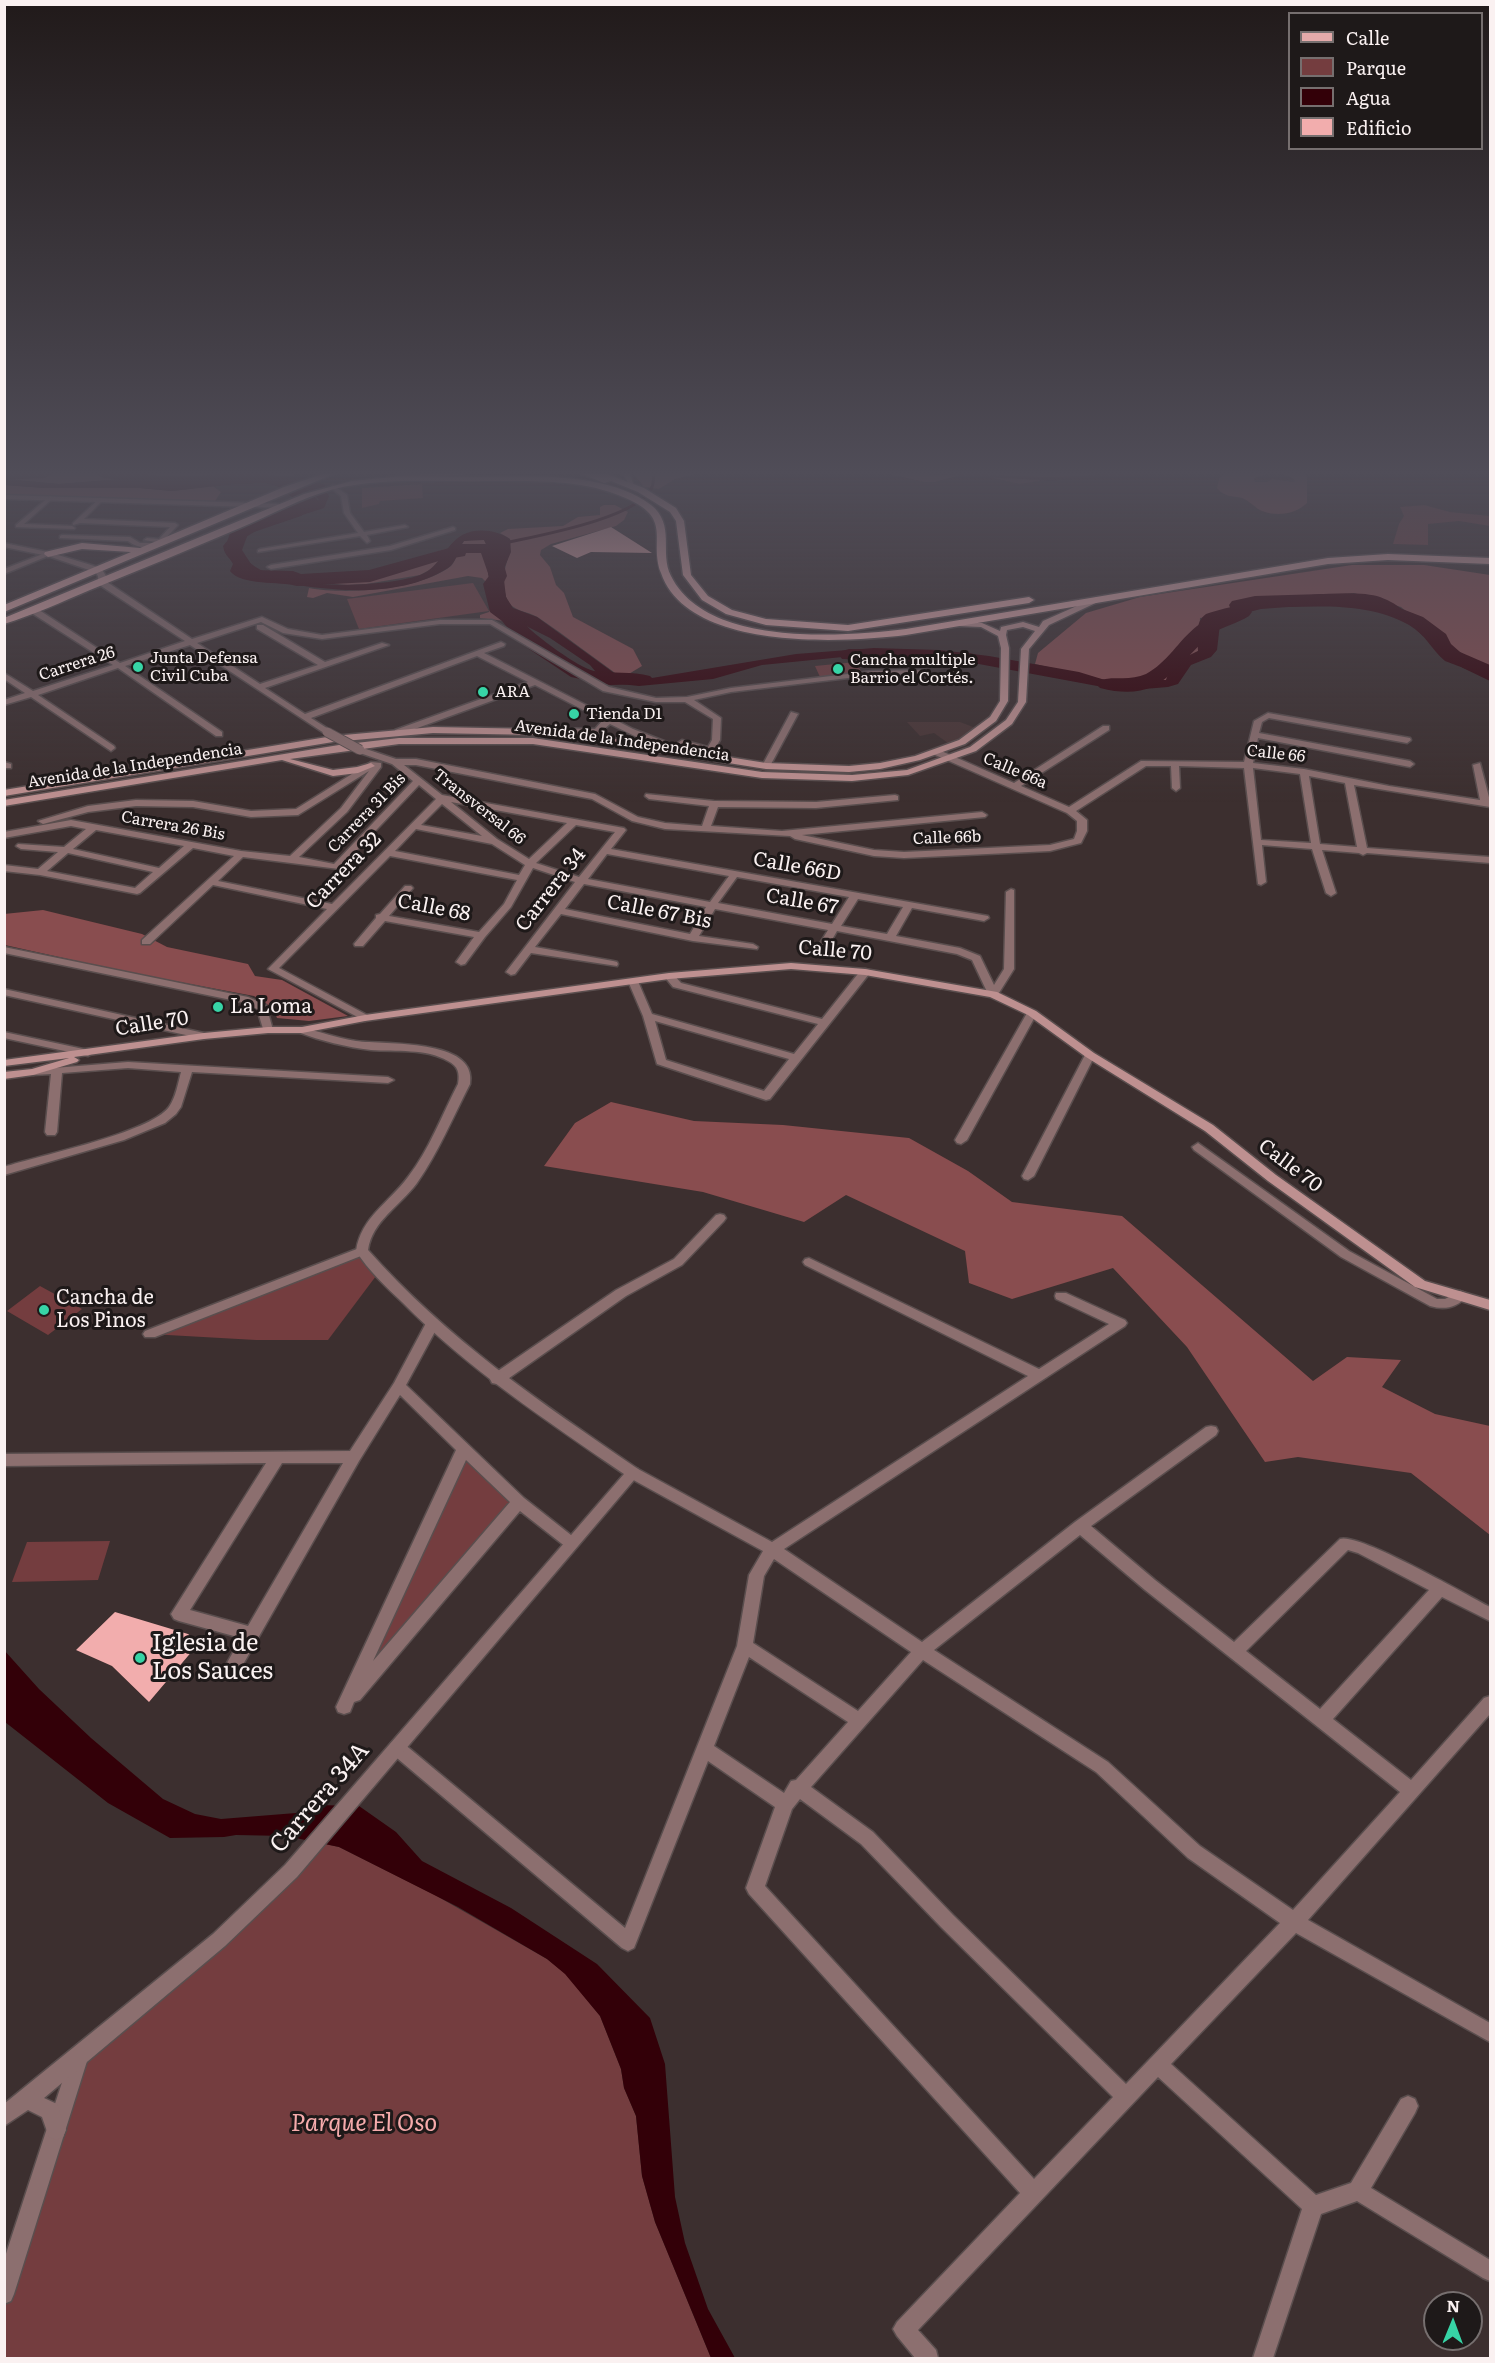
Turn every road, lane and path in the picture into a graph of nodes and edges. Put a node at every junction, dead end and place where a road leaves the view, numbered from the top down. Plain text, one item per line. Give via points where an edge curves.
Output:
1 (66, 583) edge
2 (97, 583) edge
3 (102, 583) edge
4 (670, 583) edge
5 (693, 583) edge
6 (1190, 583) edge
7 (1039, 598) dead end
8 (1104, 598) junction
9 (4, 609) edge
10 (33, 610) junction
11 (4, 621) edge
12 (252, 622) junction
13 (953, 624) junction
14 (1040, 632) junction
15 (1002, 635) junction
16 (192, 642) junction
17 (501, 644) dead end
18 (385, 645) dead end
19 (478, 653) junction
20 (324, 665) junction
21 (120, 666) junction
22 (926, 672) dead end
23 (4, 675) edge
24 (533, 683) junction
25 (259, 687) junction
26 (33, 694) junction
27 (687, 699) junction
28 (4, 703) edge
29 (794, 714) dead end
30 (305, 717) junction
31 (607, 718) junction
32 (1106, 728) dead end
33 (630, 731) junction
34 (398, 732) junction
35 (537, 732) junction
36 (219, 734) dead end
37 (1255, 735) junction
38 (1407, 740) dead end
39 (111, 748) dead end
40 (339, 748) junction
41 (936, 752) junction
42 (380, 758) junction
43 (706, 758) junction
44 (948, 758) junction
45 (266, 759) junction
46 (395, 762) junction
47 (1175, 764) junction
48 (1410, 764) dead end
49 (1248, 765) junction
50 (1477, 765) dead end
51 (371, 766) junction
52 (766, 766) junction
53 (1304, 772) junction
54 (420, 780) junction
55 (1349, 781) junction
56 (1014, 787) junction
57 (1176, 788) dead end
58 (4, 793) edge
59 (649, 796) dead end
60 (442, 798) junction
61 (896, 798) dead end
62 (4, 803) edge
63 (1488, 803) edge
64 (714, 804) junction
65 (1070, 811) junction
66 (982, 815) dead end
67 (574, 821) junction
68 (414, 826) junction
69 (94, 827) junction
70 (706, 828) junction
71 (4, 833) edge
72 (782, 834) junction
73 (494, 841) junction
74 (1256, 842) junction
75 (190, 845) junction
76 (21, 846) dead end
77 (1316, 846) junction
78 (65, 850) junction
79 (605, 851) junction
80 (388, 852) junction
81 (1363, 852) junction
82 (241, 854) junction
83 (292, 859) junction
84 (1491, 860) edge
85 (530, 864) junction
86 (336, 867) joint
87 (4, 868) edge
88 (161, 871) junction
89 (40, 872) junction
90 (735, 874) junction
91 (522, 878) junction
92 (581, 881) junction
93 (211, 882) junction
94 (1261, 882) dead end
95 (408, 888) dead end
96 (1011, 892) dead end
97 (1331, 893) dead end
98 (855, 896) junction
99 (712, 904) junction
100 (909, 905) junction
101 (334, 907) junction
102 (558, 910) junction
103 (380, 917) junction
104 (984, 918) dead end
105 (835, 927) junction
106 (481, 935) junction
107 (890, 937) junction
108 (693, 938) junction
109 (146, 942) dead end
110 (359, 944) dead end
111 (753, 947) dead end
112 (822, 948) dead end
113 (528, 949) junction
114 (6, 952) edge
115 (461, 962) dead end
116 (613, 964) dead end
117 (512, 972) dead end
118 (865, 972) junction
119 (669, 976) junction
120 (633, 981) junction
121 (4, 992) edge
122 (993, 994) junction
123 (1032, 1013) junction
124 (648, 1016) junction
125 (364, 1018) junction
126 (826, 1023) junction
127 (268, 1030) junction
128 (302, 1030) junction
129 (4, 1035) edge
130 (204, 1036) junction
131 (88, 1053) junction
132 (1090, 1055) junction
133 (797, 1058) junction
134 (4, 1063) edge
135 (188, 1068) junction
136 (57, 1071) junction
137 (33, 1072) junction
138 (4, 1076) edge
139 (388, 1080) dead end
140 (51, 1132) dead end
141 (961, 1140) dead end
142 (1198, 1147) dead end
143 (4, 1171) edge
144 (1028, 1176) dead end
145 (720, 1218) dead end
146 (362, 1251) junction
147 (809, 1262) dead end
148 (1061, 1296) dead end
149 (1460, 1296) junction
150 (1491, 1305) edge
151 (431, 1326) junction
152 (150, 1334) dead end
153 (1039, 1375) junction
154 (497, 1379) junction
155 (399, 1386) junction
156 (1210, 1431) dead end
157 (464, 1449) junction
158 (278, 1457) junction
159 (354, 1457) junction
160 (4, 1460) edge
161 (633, 1473) junction
162 (519, 1502) junction
163 (1080, 1526) junction
164 (571, 1544) junction
165 (772, 1549) junction
166 (1440, 1588) junction
167 (1491, 1614) edge
168 (252, 1634) junction
169 (745, 1646) junction
170 (922, 1651) junction
171 (1236, 1651) junction
172 (231, 1670) dead end
173 (1491, 1703) edge
174 (859, 1720) junction
175 (1321, 1720) junction
176 (707, 1743) junction
177 (397, 1748) junction
178 (797, 1787) junction
179 (1412, 1791) junction
180 (785, 1804) junction
181 (1294, 1922) junction
182 (1491, 2033) edge
183 (79, 2057) junction
184 (1159, 2065) junction
185 (1127, 2098) junction
186 (26, 2099) junction
187 (1408, 2106) dead end
188 (4, 2116) edge
189 (56, 2130) junction
190 (1358, 2191) junction
191 (1034, 2194) junction
192 (1313, 2206) junction
193 (1491, 2271) edge
194 (4, 2294) edge
195 (928, 2358) edge
196 (1263, 2358) edge

1 - 9 main road
2 - 10 main road
3 - 16 street
4 - 13 main road via 685,602 698,610 728,624 779,635 830,638
5 - 7 main road via 715,606 743,616 788,625 848,628
6 - 8 main road
8 - 13 main road
8 - 14 main road, Avenida de la Independencia via 1046,623
10 - 11 main road
10 - 21 street
12 - 16 street, Carrera 26
12 - 20 street
12 - 27 street, Carrera 26 via 262,619 286,631 322,637 440,622 492,622 606,689 656,700
13 - 15 main road via 982,625
14 - 15 main road via 1019,625 1004,629
14 - 44 main road, Avenida de la Independencia via 1025,649 1024,692 1016,713 982,743
15 - 41 main road, Avenida de la Independencia via 1005,690 1000,710 962,742
16 - 21 street, Carrera 26
16 - 25 street
17 - 19 street
18 - 20 street
19 - 24 street
19 - 30 street
20 - 25 street
21 - 26 street, Carrera 26
21 - 36 street
22 - 27 street via 873,673
23 - 26 street
24 - 31 street
24 - 34 street
25 - 30 street
26 - 28 street, Carrera 26
26 - 39 street
27 - 33 street via 717,718 716,740 710,750
29 - 52 street
30 - 42 street, bridge
31 - 33 street
31 - 35 street via 597,732
32 - 56 street
33 - 43 street
34 - 35 main road, Avenida de la Independencia
34 - 58 main road, Avenida de la Independencia via 333,739
35 - 43 main road, Avenida de la Independencia
37 - 38 street via 1258,721 1268,715
37 - 48 street
37 - 49 street
40 - 42 main road via 322,756 322,763 354,767
40 - 44 main road, Avenida de la Independencia via 399,741 533,741 762,775 814,778 885,776
40 - 45 main road, Avenida de la Independencia
41 - 44 street
41 - 52 main road, Avenida de la Independencia via 900,763 849,769
42 - 46 street
42 - 51 street
42 - 83 street via 344,810
43 - 52 main road, Avenida de la Independencia
44 - 56 street, Calle 66a
45 - 51 main road via 296,761 333,773
45 - 62 main road, Avenida de la Independencia
46 - 54 street, Transversal 66
46 - 70 street via 416,762 595,797 635,819 665,826
47 - 49 street, Calle 66
47 - 57 street
47 - 65 street, Calle 66 via 1144,763
49 - 53 street, Calle 66
49 - 74 street
50 - 63 street
51 - 71 street via 298,812 251,814 193,804 117,804
53 - 55 street, Calle 66
53 - 77 street
54 - 60 street, Transversal 66
54 - 86 street, Carrera 31 Bis
55 - 63 street, Calle 66
55 - 81 street
56 - 65 street, Calle 66a
59 - 64 street
60 - 67 street
60 - 68 street, Carrera 32
60 - 73 street, Transversal 66
61 - 64 street via 816,805
64 - 70 street
65 - 72 street, Calle 66b via 1082,820 1078,841 1022,850 904,855 874,853
66 - 72 street
67 - 79 street, Carrera 34 via 621,830
67 - 85 street
68 - 73 street
68 - 80 street, Carrera 32
69 - 71 street, Carrera 26 Bis via 72,823
69 - 75 street, Carrera 26 Bis
69 - 78 street
70 - 72 street
73 - 85 street, Transversal 66
74 - 77 street
74 - 94 street
75 - 82 street, Carrera 26 Bis
75 - 88 street
76 - 78 street
77 - 81 street
77 - 97 street
78 - 88 street
78 - 89 street
79 - 90 street, Calle 66D
79 - 92 street, Carrera 34
80 - 91 street
80 - 101 street, Carrera 32
81 - 84 street
82 - 83 street, Carrera 26 Bis
82 - 93 street
83 - 86 street, Carrera 26 Bis
85 - 91 street
85 - 92 street, Transversal 66
87 - 89 street
88 - 89 street via 137,891
90 - 98 street, Calle 66D
90 - 99 street
91 - 106 street via 508,905
92 - 99 street, Calle 67
92 - 102 street, Carrera 34
93 - 101 street
93 - 109 street
95 - 103 street
96 - 122 street via 1009,969
98 - 100 street, Calle 66D
98 - 105 street
99 - 105 street, Calle 67
99 - 108 street
100 - 104 street, Calle 66D
100 - 107 street
101 - 125 street, Carrera 32 via 273,969
102 - 108 street, Calle 67 Bis
102 - 113 street, Carrera 34
103 - 106 street, Calle 68
103 - 110 street
105 - 107 street, Calle 67
105 - 112 street
106 - 115 street
107 - 122 street, Calle 67 via 960,951 976,958
108 - 111 street, Calle 67 Bis
113 - 116 street
113 - 117 street, Carrera 34
114 - 127 street via 244,999 262,1007
118 - 119 main road, Calle 70 via 791,966
118 - 122 main road, Calle 70
118 - 126 street
119 - 120 main road, Calle 70
119 - 126 street via 677,985
120 - 124 street
120 - 125 main road, Calle 70
121 - 130 street
122 - 123 main road, Calle 70
123 - 132 main road, Calle 70
123 - 141 street
124 - 133 street
124 - 133 street via 661,1062 766,1096
125 - 128 main road, Calle 70
126 - 133 street
127 - 128 main road, Calle 70
127 - 130 main road, Calle 70
128 - 146 street via 322,1038 441,1054 453,1058 464,1069 464,1084 425,1160 412,1181 375,1221 364,1237
129 - 131 street
130 - 131 main road, Calle 70
131 - 134 main road, Calle 70
131 - 137 main road, Calle 70
132 - 144 street
132 - 149 main road, Calle 70 via 1209,1128 1420,1284
135 - 136 street via 128,1065
135 - 139 street
135 - 143 street via 175,1107 163,1119 118,1137
136 - 137 street
136 - 140 street
137 - 138 main road, Calle 70
142 - 149 street via 1345,1254 1435,1303 1447,1304
145 - 154 street via 678,1262 621,1293
146 - 151 street
146 - 152 street
147 - 153 street
148 - 153 street via 1120,1323
149 - 150 main road, Calle 70
151 - 154 street
151 - 155 street
153 - 165 street
154 - 161 street
155 - 157 street
155 - 159 street
156 - 163 street
157 - 162 street
157 - 162 street via 344,1707
158 - 159 street
158 - 160 street
158 - 168 street via 179,1614
159 - 168 street
161 - 164 street, Carrera 34A
161 - 165 street
162 - 164 street
163 - 170 street
163 - 171 street
164 - 177 street, Carrera 34A
165 - 169 street via 757,1575
165 - 170 street
166 - 167 street
166 - 171 street via 1362,1548 1345,1544
166 - 175 street
168 - 172 street
169 - 174 street
169 - 176 street
170 - 174 street
170 - 181 street via 1102,1767 1194,1852
171 - 175 street
173 - 179 street
174 - 178 street
175 - 179 street
176 - 177 street via 628,1942
176 - 180 street
177 - 183 street, Carrera 34A via 291,1871 219,1940
178 - 180 street
178 - 185 street via 867,1838
179 - 181 street
180 - 191 street via 755,1888
181 - 182 street
181 - 184 street
183 - 186 street, Carrera 34A
183 - 189 street
184 - 185 street
184 - 192 street
185 - 191 street
186 - 188 street, Carrera 34A
186 - 189 street via 50,2111
187 - 190 street
189 - 194 street
190 - 192 street
190 - 193 street
191 - 195 street via 904,2328
192 - 196 street

